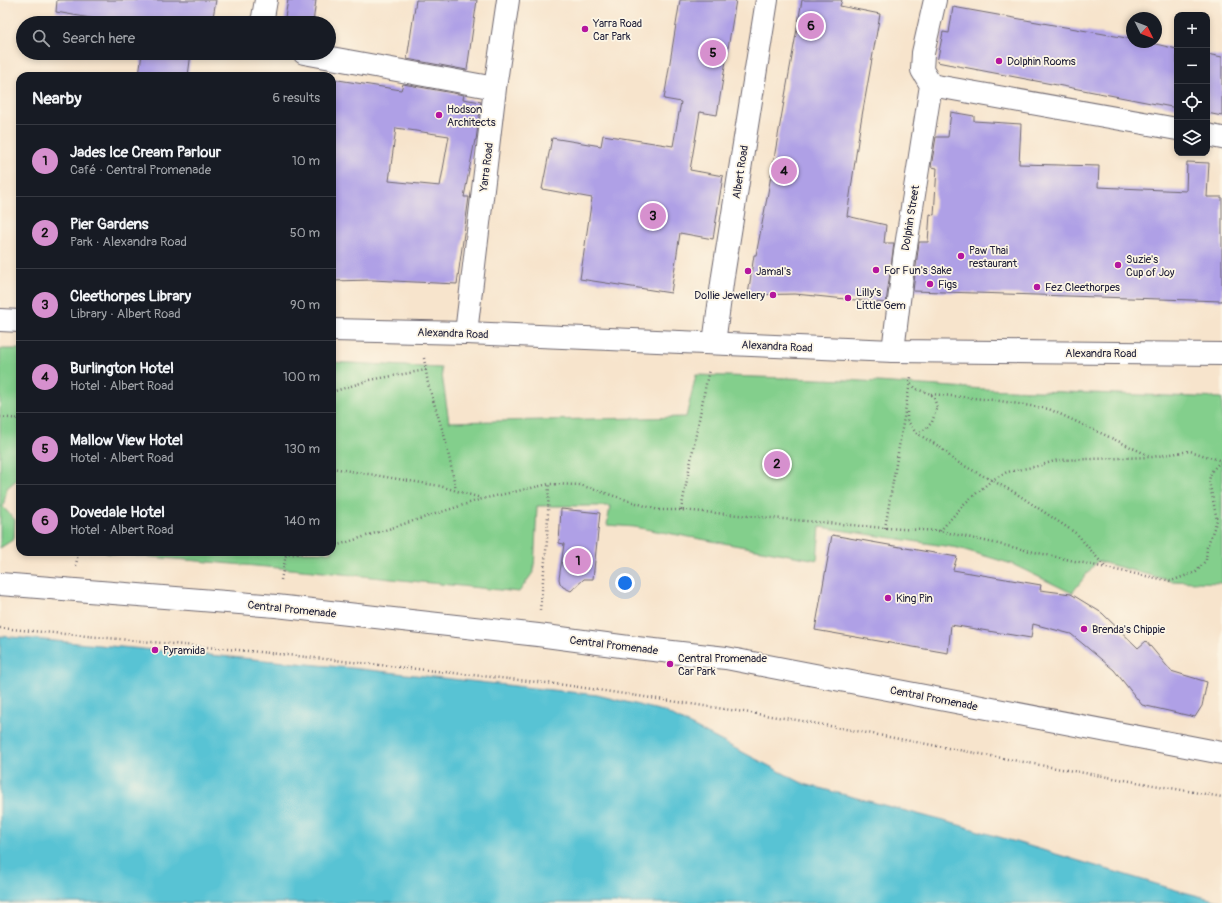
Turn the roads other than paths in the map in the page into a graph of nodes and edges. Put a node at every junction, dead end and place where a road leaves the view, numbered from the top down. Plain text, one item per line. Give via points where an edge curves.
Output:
1 (266, 0) edge
2 (508, 0) edge
3 (767, 0) edge
4 (935, 0) edge
5 (263, 16) edge
6 (336, 59) edge
7 (931, 85) junction
8 (495, 88) junction
9 (1174, 128) edge
10 (1210, 136) edge
11 (1222, 138) edge
12 (0, 320) edge
13 (16, 321) edge
14 (336, 330) edge
15 (466, 334) junction
16 (714, 343) junction
17 (903, 351) junction
18 (1222, 354) edge
19 (0, 584) edge
20 (1222, 753) edge

1 - 5 street
2 - 8 street, Yarra Road
3 - 16 street, Albert Road
4 - 7 street via 923,53 922,70
6 - 8 street
7 - 9 street
7 - 17 street, Dolphin Street via 904,259
8 - 15 street, Yarra Road
10 - 11 street
12 - 13 street
14 - 15 street, Alexandra Road
15 - 16 street, Alexandra Road
16 - 17 street, Alexandra Road
17 - 18 street, Alexandra Road
19 - 20 street, Central Promenade via 276,606 726,658

